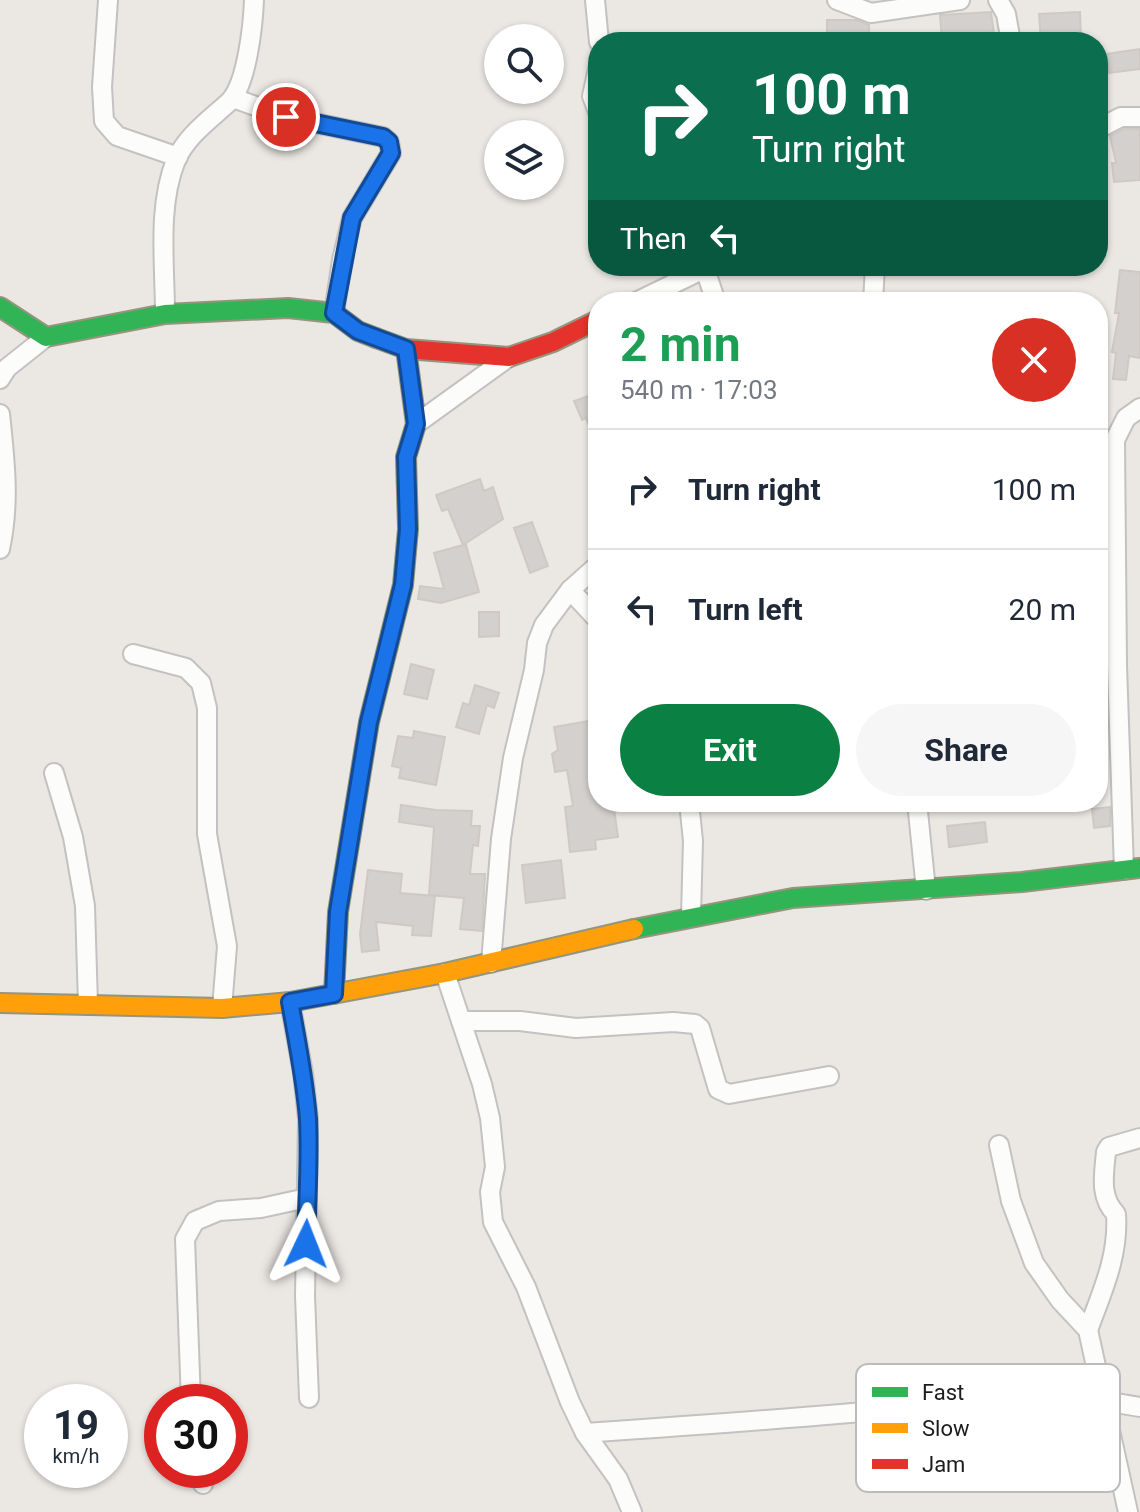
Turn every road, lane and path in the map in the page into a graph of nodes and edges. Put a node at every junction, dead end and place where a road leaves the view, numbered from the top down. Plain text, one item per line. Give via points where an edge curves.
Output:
1 (108, 0) edge
2 (254, 0) edge
3 (595, 0) edge
4 (837, 0) edge
5 (960, 0) edge
6 (998, 0) edge
7 (598, 32) edge
8 (1009, 32) edge
9 (233, 98) junction
10 (1140, 117) edge
11 (1108, 124) edge
12 (178, 157) junction
13 (691, 276) edge
14 (657, 292) edge
15 (0, 307) edge
16 (334, 313) junction
17 (165, 314) junction
18 (588, 325) edge
19 (46, 337) junction
20 (406, 349) junction
21 (509, 357) junction
22 (0, 379) edge
23 (1140, 408) edge
24 (0, 414) edge
25 (416, 424) junction
26 (0, 549) edge
27 (588, 574) edge
28 (570, 590) junction
29 (588, 609) edge
30 (133, 654) dead end
31 (54, 773) dead end
32 (690, 812) edge
33 (918, 812) edge
34 (1132, 869) edge
35 (926, 890) junction
36 (691, 916) junction
37 (491, 963) junction
38 (445, 973) junction
39 (334, 994) junction
40 (290, 1002) junction
41 (0, 1003) edge
42 (88, 1005) junction
43 (222, 1008) junction
44 (461, 1021) junction
45 (829, 1076) dead end
46 (1140, 1138) edge
47 (999, 1145) dead end
48 (307, 1198) junction
49 (1088, 1330) junction
50 (1095, 1364) edge
51 (190, 1384) edge
52 (309, 1398) dead end
53 (1120, 1400) edge
54 (1140, 1407) edge
55 (856, 1413) edge
56 (585, 1433) junction
57 (1120, 1476) edge
58 (632, 1512) edge
59 (1128, 1512) edge

1 - 12 street via 104,121 117,136
2 - 9 street via 251,46
3 - 7 street
4 - 5 street via 871,13
6 - 8 street
9 - 12 street via 204,122
9 - 16 street via 389,142 391,153 352,218
10 - 11 street
12 - 17 street via 164,226
13 - 14 street
15 - 19 street
16 - 17 street via 288,308
16 - 20 street via 358,331
17 - 19 street
18 - 21 street
19 - 22 street
20 - 21 street
20 - 25 street
21 - 25 street
23 - 34 street via 1126,418 1115,440 1117,665
24 - 26 street via 6,467
25 - 39 street via 406,457 403,585 367,736 338,912
27 - 28 street
28 - 29 street
28 - 37 street via 537,643 501,839
30 - 43 street via 186,668 201,683 207,708 207,834 227,946
31 - 42 street via 85,906
32 - 36 street
33 - 35 street
34 - 35 street
35 - 36 street via 793,898
36 - 37 street
37 - 38 street
38 - 39 street
38 - 44 street
39 - 40 street
40 - 43 street
40 - 48 street via 308,1119
41 - 42 street
42 - 43 street
44 - 45 street via 576,1028 695,1024 718,1089 729,1094
44 - 56 street via 490,1118 493,1222 526,1287
46 - 49 street via 1106,1152 1104,1195 1116,1214 1114,1262
47 - 49 street via 1011,1201 1034,1263
48 - 51 street via 219,1211 195,1221 185,1239
48 - 52 street
49 - 50 street
53 - 54 street
55 - 56 street
56 - 58 street via 610,1465
57 - 59 street

